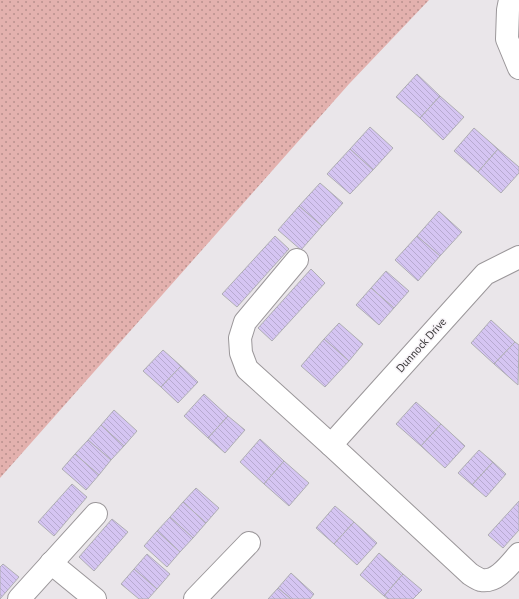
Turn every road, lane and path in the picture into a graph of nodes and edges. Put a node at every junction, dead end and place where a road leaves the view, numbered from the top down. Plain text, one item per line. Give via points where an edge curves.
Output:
1 (510, 0) edge
2 (519, 68) edge
3 (519, 257) edge
4 (297, 260) dead end
5 (331, 444) junction
6 (96, 514) dead end
7 (249, 543) dead end
8 (519, 554) edge
9 (51, 563) junction
10 (19, 599) edge
11 (95, 599) edge
12 (195, 599) edge

1 - 2 street via 507,40
3 - 5 street, Dunnock Drive via 485,274
4 - 5 street via 245,322 240,338 241,353 247,369
5 - 8 street via 470,574 481,580 492,579 504,571
6 - 9 street
7 - 12 street
9 - 10 street
9 - 11 street

